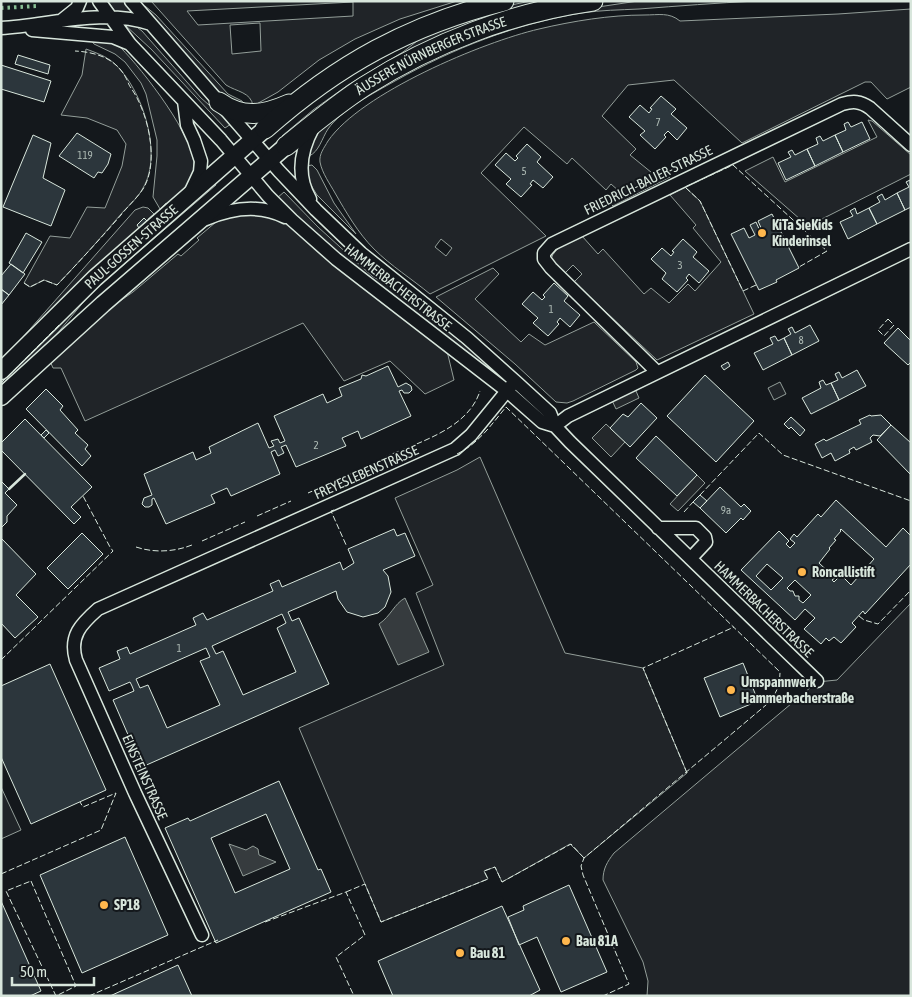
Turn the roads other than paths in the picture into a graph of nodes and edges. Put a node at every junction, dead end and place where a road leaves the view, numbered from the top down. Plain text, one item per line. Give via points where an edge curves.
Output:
1 (80, 1) edge
2 (99, 1) edge
3 (131, 1) edge
4 (504, 1) edge
5 (593, 1) edge
6 (110, 18) junction
7 (62, 20) junction
8 (151, 24) junction
9 (5, 28) edge
10 (130, 44) junction
11 (303, 98) junction
12 (184, 101) junction
13 (220, 102) junction
14 (319, 119) junction
15 (259, 135) junction
16 (911, 145) edge
17 (286, 146) joint
18 (234, 156) junction
19 (270, 160) junction
20 (251, 176) junction
21 (187, 197) junction
22 (316, 210) junction
23 (292, 220) junction
24 (196, 224) junction
25 (911, 249) edge
26 (1, 371) edge
27 (658, 372) junction
28 (516, 381) junction
29 (507, 391) junction
30 (1, 396) edge
31 (555, 426) junction
32 (658, 528) junction
33 (692, 558) junction
34 (79, 630) joint
35 (817, 681) dead end
36 (202, 935) dead end

1 - 7 street via 77,8
2 - 6 street, HAMMERBACHERSTRASSE
3 - 8 street
4 - 11 highway, ÄUSSERE NÜRNBERGER STRASSE via 453,16 390,41 342,68
5 - 14 highway, ÄUSSERE NÜRNBERGER STRASSE via 504,22 464,36 381,77
6 - 7 street
6 - 8 street
6 - 10 street, HAMMERBACHERSTRASSE
7 - 9 street
8 - 13 street
9 - 10 street via 113,37
10 - 12 street, HAMMERBACHERSTRASSE
11 - 13 highway via 260,113 231,110
11 - 15 highway, ÄUSSERE NÜRNBERGER STRASSE
12 - 18 street, HAMMERBACHERSTRASSE
12 - 21 street via 187,125 201,161 197,181
13 - 15 street via 236,122
14 - 17 highway, ÄUSSERE NÜRNBERGER STRASSE
14 - 22 street, HAMMERBACHERSTRASSE via 305,143 301,161 302,180
15 - 18 main road, PAUL-GOSSEN-STRASSE
15 - 19 street, HAMMERBACHERSTRASSE
16 - 27 street, FRIEDRICH-BAUER-STRASSE via 870,108 853,101 552,244 544,253 551,268
17 - 19 main road, PAUL-GOSSEN-STRASSE
18 - 20 street, HAMMERBACHERSTRASSE
18 - 21 main road, PAUL-GOSSEN-STRASSE
19 - 20 main road, PAUL-GOSSEN-STRASSE
19 - 22 street, HAMMERBACHERSTRASSE
20 - 23 street, HAMMERBACHERSTRASSE
20 - 24 main road, PAUL-GOSSEN-STRASSE
21 - 26 main road, PAUL-GOSSEN-STRASSE via 95,278
22 - 28 street, HAMMERBACHERSTRASSE via 361,253
23 - 24 street, PAUL-GOSSEN-STRASSE via 273,211 246,208 217,214
23 - 29 street, HAMMERBACHERSTRASSE via 336,259
24 - 30 main road, PAUL-GOSSEN-STRASSE
25 - 27 street
27 - 31 street via 568,416
28 - 29 street, FREYESLEBENSTRASSE
28 - 31 street, HAMMERBACHERSTRASSE via 550,413
29 - 31 street, HAMMERBACHERSTRASSE via 542,422
29 - 34 street, FREYESLEBENSTRASSE via 471,435 455,449 98,609
31 - 32 street, HAMMERBACHERSTRASSE
32 - 33 street, HAMMERBACHERSTRASSE
32 - 33 street via 696,528 706,542
33 - 35 street, HAMMERBACHERSTRASSE
34 - 36 street, EINSTEINSTRASSE via 73,643 76,660

